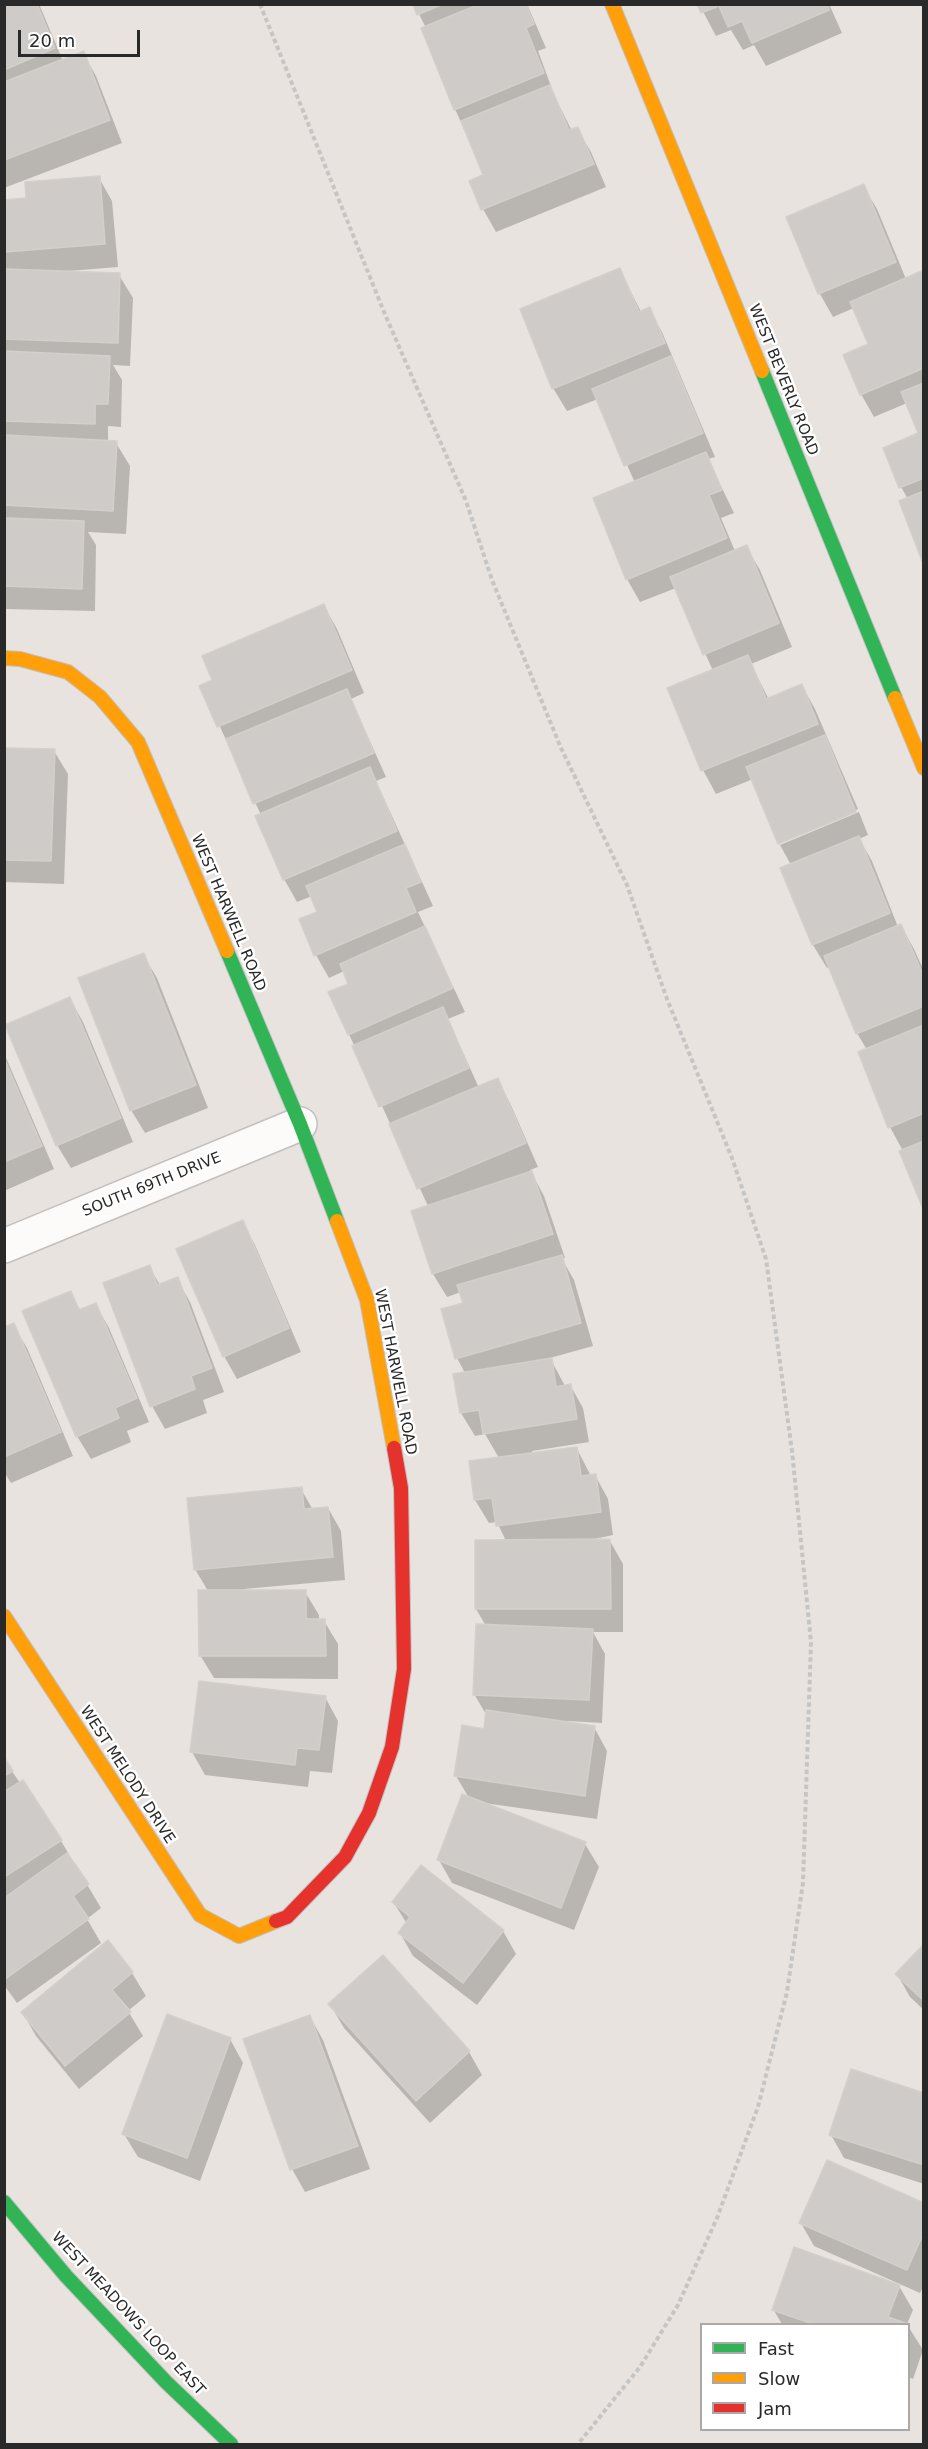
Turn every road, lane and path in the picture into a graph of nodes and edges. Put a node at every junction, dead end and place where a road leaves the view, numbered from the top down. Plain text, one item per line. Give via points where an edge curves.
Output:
1 (260, 4) edge
2 (612, 4) edge
3 (4, 658) edge
4 (924, 768) edge
5 (300, 1124) junction
6 (4, 1246) edge
7 (4, 1616) edge
8 (239, 1936) joint
9 (4, 2202) edge
10 (231, 2445) edge
11 (578, 2445) edge

1 - 11 path via 466,501 492,580 561,748 627,885 667,999 732,1158 766,1259 790,1439 811,1642 803,1882 787,1992 758,2107 717,2218 678,2305 640,2367
2 - 4 street, WEST BEVERLY ROAD
3 - 5 street, WEST HARWELL ROAD via 68,672 100,697 138,742
5 - 6 street, SOUTH 69TH DRIVE
5 - 8 street, WEST HARWELL ROAD via 368,1300 400,1488 404,1669 392,1747 369,1813 345,1857 287,1917
7 - 8 street, WEST MELODY DRIVE via 200,1915
9 - 10 street, WEST MEADOWS LOOP EAST via 66,2276

